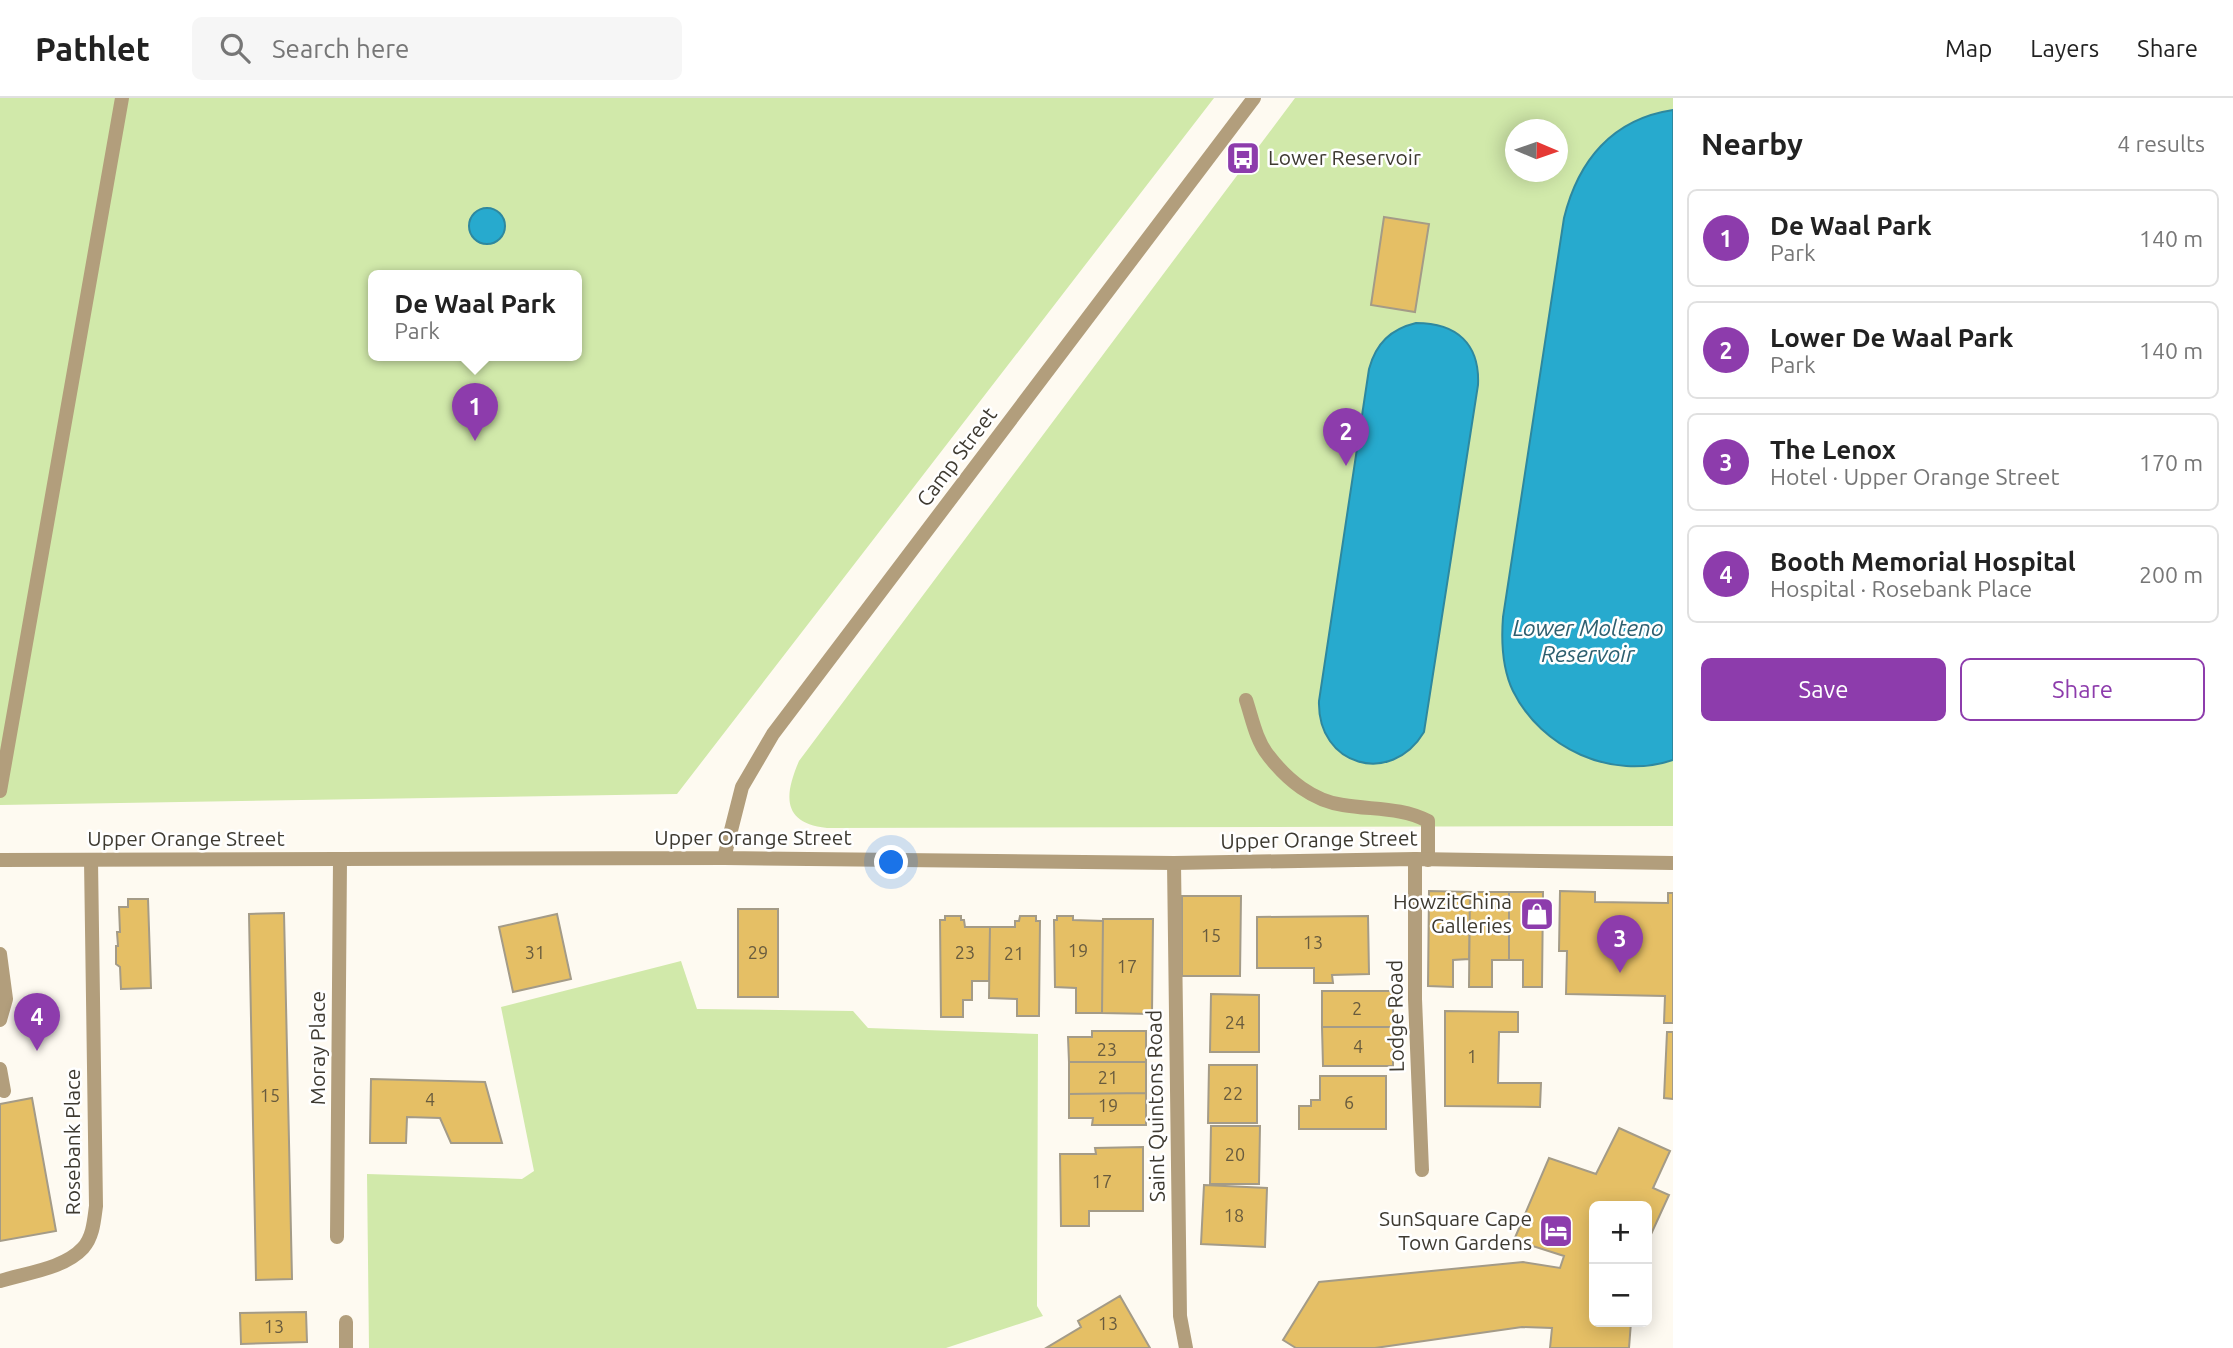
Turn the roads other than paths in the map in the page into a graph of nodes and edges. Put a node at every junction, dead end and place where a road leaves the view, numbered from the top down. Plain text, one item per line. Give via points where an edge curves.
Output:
1 (122, 98) edge
2 (1254, 98) edge
3 (1245, 700) dead end
4 (0, 792) edge
5 (724, 858) junction
6 (0, 860) edge
7 (91, 860) junction
8 (340, 860) junction
9 (1422, 860) junction
10 (1174, 863) junction
11 (1673, 863) edge
12 (0, 954) edge
13 (0, 1020) edge
14 (0, 1069) edge
15 (4, 1091) dead end
16 (1422, 1170) dead end
17 (337, 1237) dead end
18 (0, 1281) edge
19 (346, 1322) dead end
20 (346, 1348) edge
21 (1186, 1348) edge

1 - 4 street
2 - 5 street, Camp Street via 773,734 742,787
3 - 9 street, Lodge Road via 1267,754 1311,796 1342,805 1412,813 1428,821
5 - 8 street, Upper Orange Street
5 - 10 street, Upper Orange Street
6 - 7 street, Upper Orange Street
7 - 8 street, Upper Orange Street
7 - 18 street, Rosebank Place via 93,1227 82,1249 71,1258
8 - 17 street, Moray Place
9 - 10 street, Upper Orange Street
9 - 11 street, Upper Orange Street
9 - 16 street, Lodge Road via 1415,999
10 - 21 street, Saint Quintons Road via 1180,1315
12 - 13 street via 6,999
14 - 15 street
19 - 20 street

